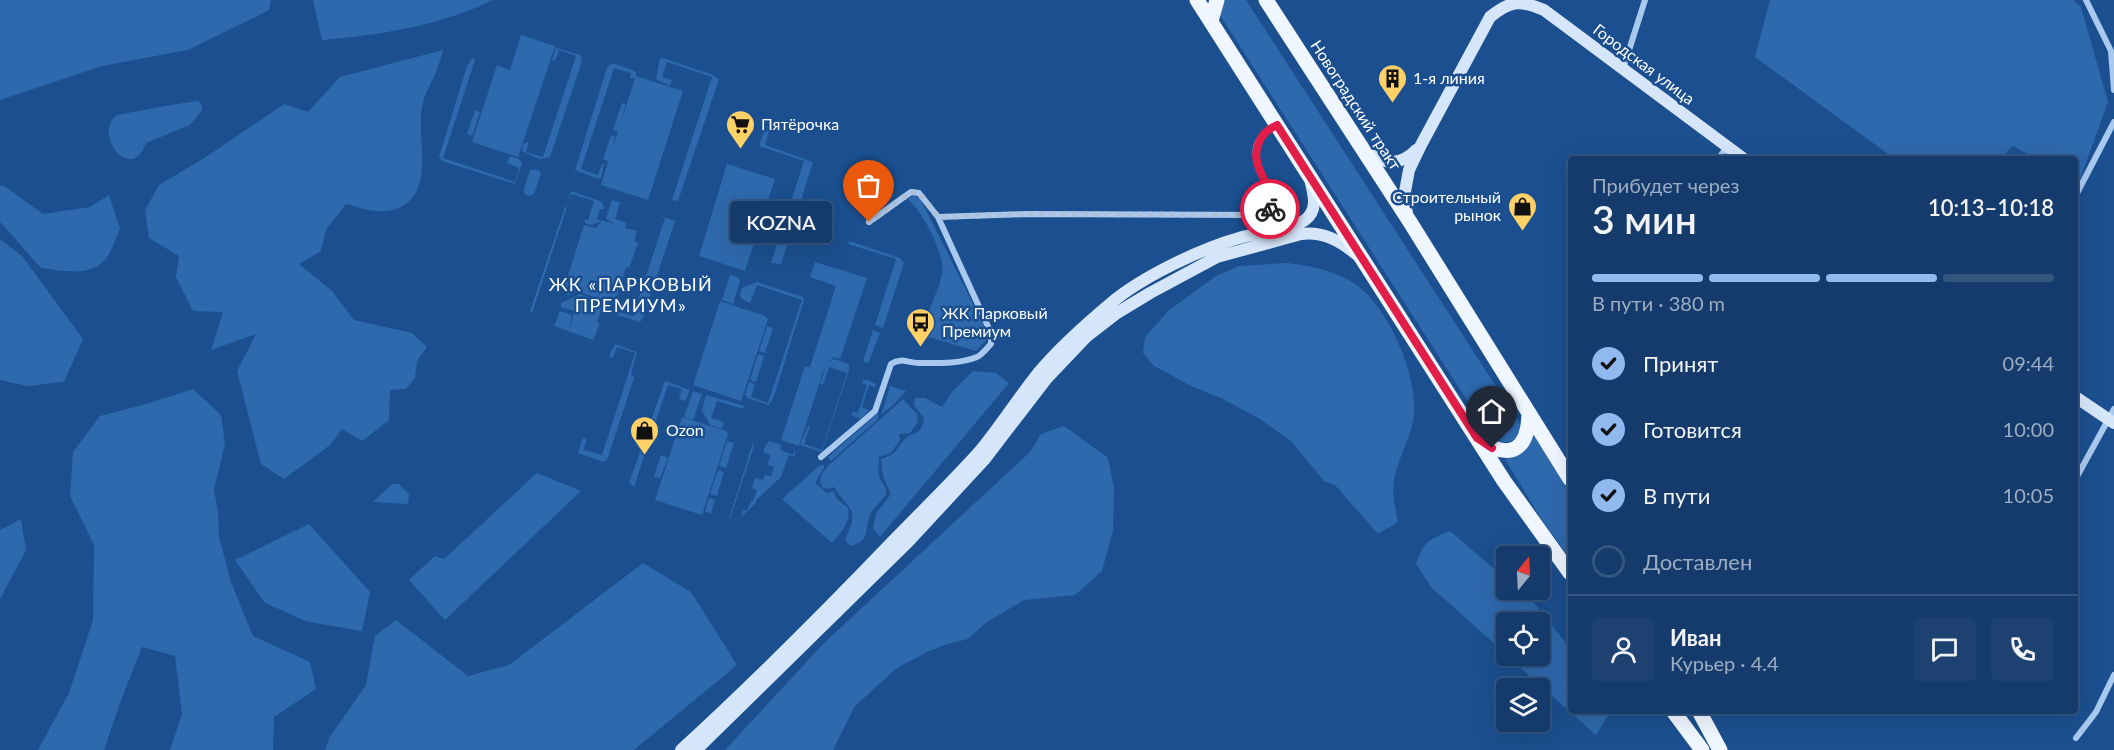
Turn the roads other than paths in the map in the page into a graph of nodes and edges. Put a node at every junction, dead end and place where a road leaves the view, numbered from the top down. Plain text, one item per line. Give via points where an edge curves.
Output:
1 (1197, 0) edge
2 (1216, 0) edge
3 (1266, 0) edge
4 (1645, 0) edge
5 (2086, 0) edge
6 (1514, 1) edge
7 (1210, 21) junction
8 (1622, 70) junction
9 (2114, 90) edge
10 (2114, 122) edge
11 (1277, 125) junction
12 (1421, 145) junction
13 (1727, 147) junction
14 (1363, 148) junction
15 (1720, 156) edge
16 (1740, 156) edge
17 (1310, 179) junction
18 (2078, 191) edge
19 (938, 217) junction
20 (869, 222) dead end
21 (1410, 222) junction
22 (1362, 259) junction
23 (2078, 398) edge
24 (1529, 413) junction
25 (2112, 417) edge
26 (1477, 438) junction
27 (821, 457) dead end
28 (2078, 475) edge
29 (1568, 476) edge
30 (1568, 570) edge
31 (2114, 675) edge
32 (1675, 714) edge
33 (1701, 714) edge
34 (2076, 738) dead end
35 (681, 750) edge
36 (696, 750) edge
37 (1702, 750) edge
38 (1720, 750) edge

1 - 7 main road
2 - 7 main road
3 - 14 main road, Новоградский тракт
4 - 8 street
5 - 9 street via 2111,51
6 - 8 main road, Городская улица via 1544,10
6 - 12 main road, Городская улица via 1490,17
7 - 11 main road
8 - 13 main road, Городская улица
10 - 18 street
11 - 17 main road
11 - 19 street via 1263,135 1256,151 1255,161 1271,203 1264,215
12 - 14 main road via 1400,162 1375,158
12 - 21 main road, Городская улица via 1406,183 1405,209
13 - 15 street
13 - 16 main road, Городская улица
14 - 21 main road, Новоградский тракт
17 - 22 main road
17 - 35 main road via 1314,205 1304,221 1199,253 1151,277 1084,326 1039,372 979,451 925,508 848,589
19 - 20 street via 919,193 911,192
19 - 27 street via 991,333 991,344 979,356 956,361 915,364 897,360 891,364 875,411
21 - 24 main road, Новоградский тракт
22 - 26 main road
22 - 36 main road via 1334,238 1301,234 1217,257 1117,314 1086,338 1047,378 984,460 909,541
23 - 25 main road
24 - 26 main road via 1524,441 1516,449 1505,452
24 - 29 main road, Новоградский тракт
25 - 28 street
26 - 30 main road
31 - 34 street via 2096,712
32 - 37 main road
33 - 38 main road

